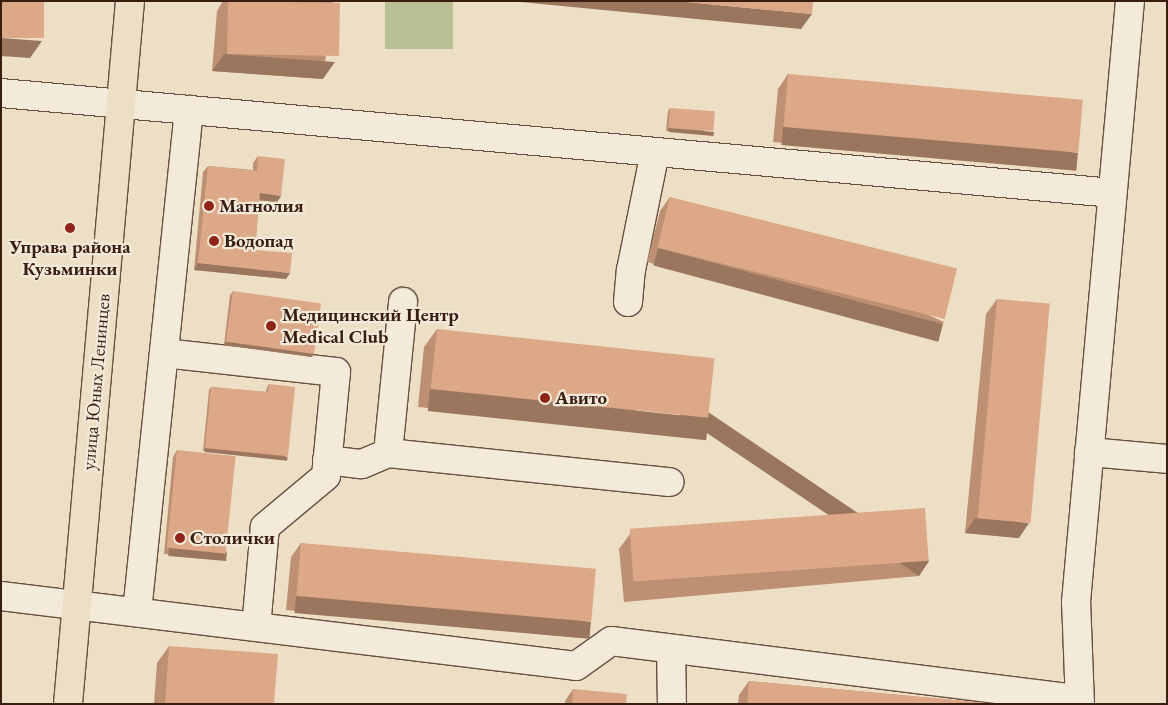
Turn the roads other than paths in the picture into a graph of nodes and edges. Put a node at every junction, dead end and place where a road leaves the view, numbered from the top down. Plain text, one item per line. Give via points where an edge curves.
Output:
1 (130, 1) edge
2 (1130, 1) edge
3 (1, 94) edge
4 (121, 103) junction
5 (189, 110) junction
6 (655, 152) junction
7 (1112, 193) junction
8 (403, 302) dead end
9 (628, 302) dead end
10 (164, 353) junction
11 (1090, 452) junction
12 (388, 453) junction
13 (1167, 459) edge
14 (327, 460) junction
15 (670, 482) dead end
16 (1, 596) edge
17 (78, 605) junction
18 (137, 612) junction
19 (256, 627) junction
20 (670, 649) junction
21 (1079, 701) edge
22 (68, 704) edge
23 (672, 704) edge

1 - 4 main road, улица Юных Ленинцев
2 - 7 lane
3 - 4 lane
4 - 5 lane
4 - 17 main road, улица Юных Ленинцев
5 - 6 lane
5 - 10 lane
6 - 7 lane
6 - 9 lane via 631,270
7 - 11 lane
8 - 12 lane
10 - 14 lane via 336,372
10 - 18 lane
11 - 13 lane
11 - 21 lane via 1076,602
12 - 14 lane via 362,464
12 - 15 lane
14 - 19 lane via 326,476 265,527
16 - 17 lane
17 - 18 lane
17 - 22 main road, улица Юных Ленинцев
18 - 19 lane
19 - 20 lane via 576,666 612,642
20 - 21 lane
20 - 23 lane

